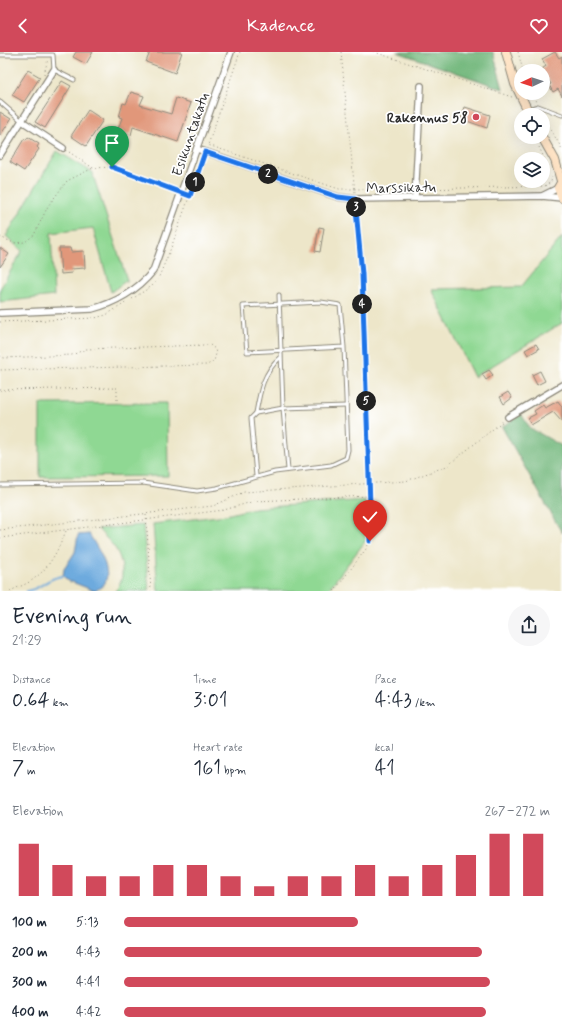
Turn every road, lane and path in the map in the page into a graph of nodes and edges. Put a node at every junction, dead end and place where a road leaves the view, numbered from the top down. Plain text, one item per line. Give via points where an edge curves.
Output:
1 (231, 52) edge
2 (240, 52) edge
3 (341, 52) edge
4 (374, 52) edge
5 (506, 52) edge
6 (518, 52) edge
7 (0, 55) edge
8 (521, 64) edge
9 (54, 70) junction
10 (74, 80) dead end
11 (421, 86) dead end
12 (513, 97) dead end
13 (0, 102) edge
14 (526, 108) edge
15 (550, 110) edge
16 (562, 115) edge
17 (22, 121) junction
18 (550, 128) edge
19 (541, 144) edge
20 (542, 144) edge
21 (63, 148) joint
22 (196, 149) junction
23 (562, 149) edge
24 (205, 152) junction
25 (0, 155) edge
26 (555, 160) junction
27 (562, 166) edge
28 (93, 168) junction
29 (552, 171) dead end
30 (560, 183) edge
31 (514, 187) edge
32 (415, 189) junction
33 (355, 191) junction
34 (182, 192) junction
35 (190, 196) junction
36 (542, 196) junction
37 (415, 198) junction
38 (562, 198) edge
39 (355, 199) junction
40 (0, 237) edge
41 (279, 295) dead end
42 (279, 305) junction
43 (0, 314) edge
44 (0, 322) edge
45 (344, 348) junction
46 (280, 349) junction
47 (0, 356) edge
48 (281, 357) junction
49 (0, 370) edge
50 (562, 385) edge
51 (0, 390) edge
52 (117, 403) dead end
53 (346, 406) junction
54 (283, 408) junction
55 (256, 413) junction
56 (508, 417) joint
57 (288, 470) junction
58 (256, 476) junction
59 (0, 484) edge
60 (370, 484) junction
61 (370, 496) junction
62 (146, 514) junction
63 (147, 520) junction
64 (0, 530) edge
65 (66, 530) junction
66 (0, 538) edge
67 (10, 591) edge
68 (151, 591) edge
69 (334, 591) edge

1 - 22 street, Esikuntakatu
2 - 33 path via 208,145 339,190
3 - 33 path
4 - 12 path
5 - 14 street via 515,84
6 - 8 path
7 - 9 lane via 53,55
9 - 10 lane
9 - 17 street
11 - 32 street
13 - 17 lane
15 - 16 lane
17 - 21 street
17 - 25 street
18 - 23 path
19 - 29 path
20 - 26 street
21 - 28 path
22 - 24 street, Marssikatu
22 - 34 street, Esikuntakatu
24 - 35 path
24 - 39 street, Marssikatu via 338,197
26 - 27 street
26 - 30 street
28 - 34 path via 112,167
28 - 40 path via 67,181 48,206 34,235 25,242 14,243
30 - 36 street
30 - 38 street
31 - 32 path
32 - 33 path
32 - 37 street
33 - 39 path
34 - 35 path
34 - 43 street, Esikuntakatu via 153,271 136,288 104,306 92,309
35 - 44 path via 158,279 152,286 106,315 95,318
36 - 37 street, Marssikatu
36 - 38 street, Marssikatu
37 - 39 street, Marssikatu
39 - 60 path via 362,274
41 - 42 lane
42 - 45 lane via 321,302 340,305
42 - 46 lane
42 - 46 lane via 243,306 247,352
45 - 46 lane
45 - 53 lane
46 - 48 lane
47 - 49 path via 64,356 86,349 203,345 210,345 216,354 214,361 207,365
48 - 54 lane
48 - 55 lane via 272,365 261,385
50 - 56 street
51 - 52 path via 117,388
53 - 54 lane
53 - 57 lane via 346,458 331,465
54 - 55 lane
54 - 57 lane
55 - 58 lane via 251,418
56 - 60 path via 447,466 406,481
57 - 58 lane
58 - 59 lane via 217,488 197,491 143,483
60 - 61 path
60 - 62 path via 244,492 213,506
61 - 63 path via 255,502 224,510
61 - 69 path via 370,541
62 - 63 path
62 - 64 path
63 - 65 path
63 - 68 path
65 - 66 path
65 - 67 path via 44,570 35,579

